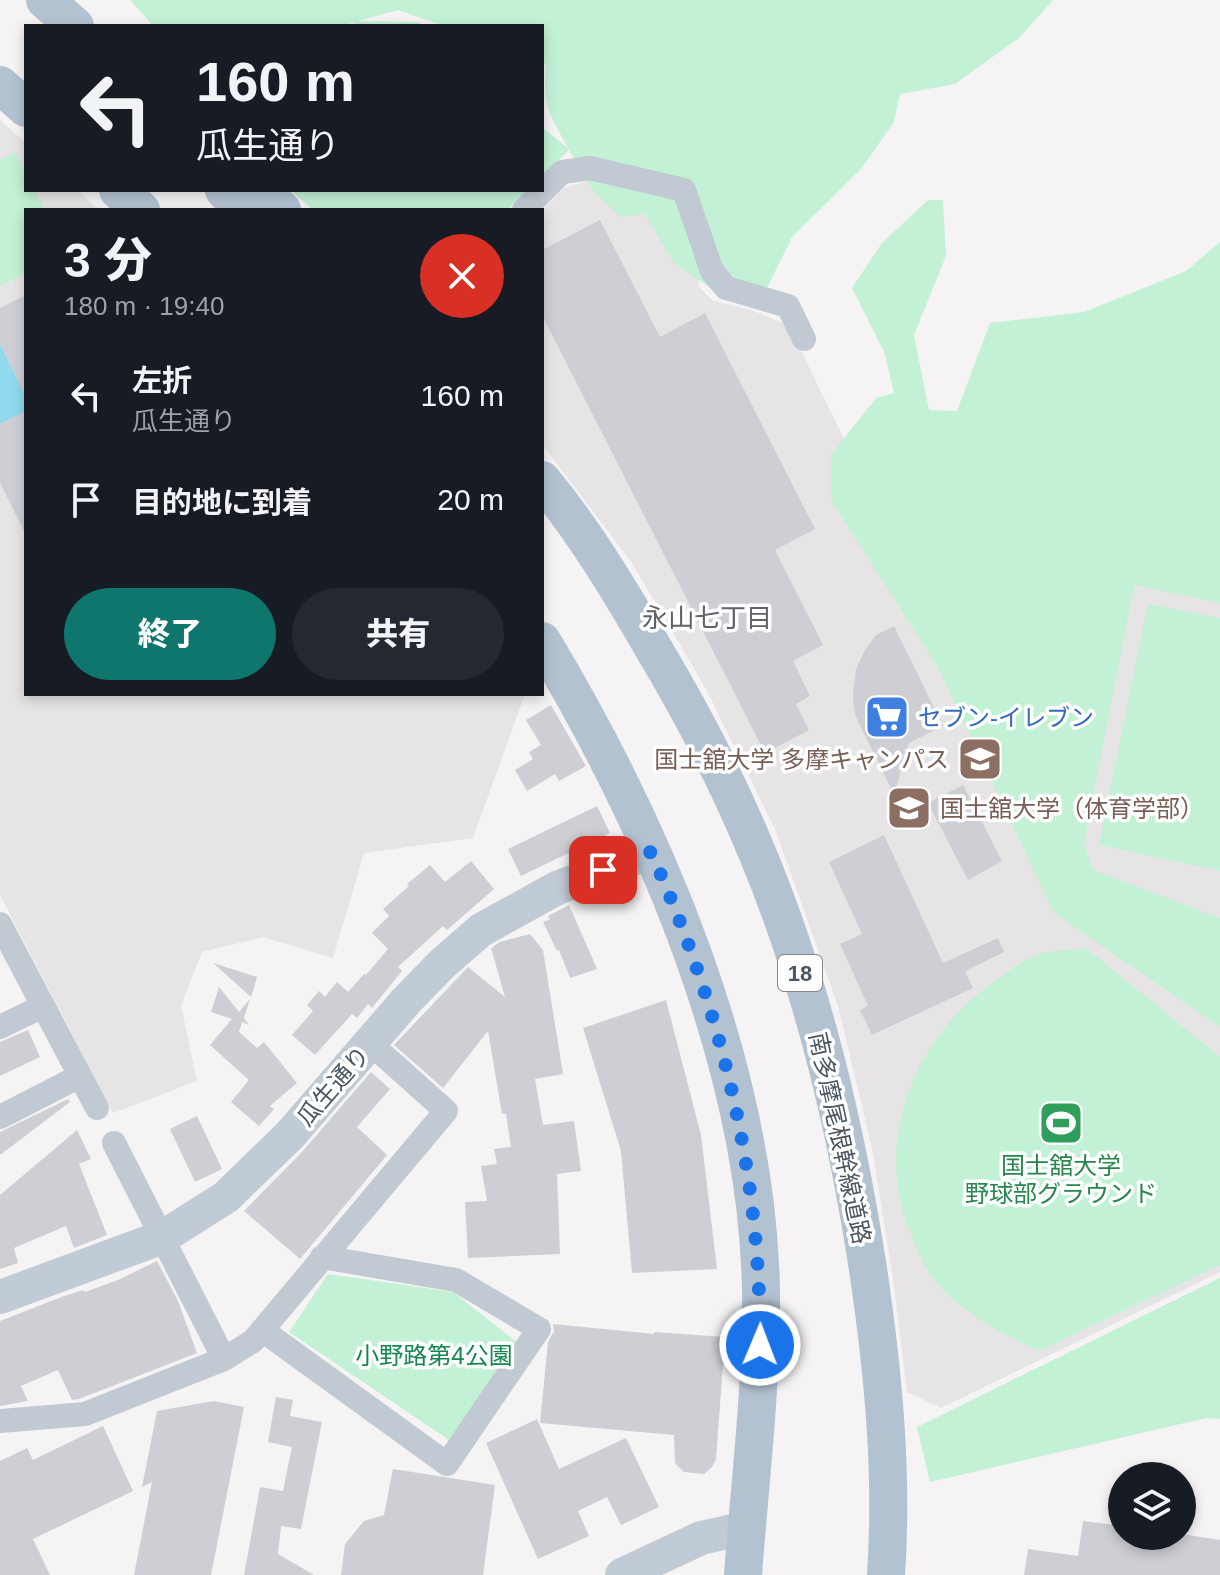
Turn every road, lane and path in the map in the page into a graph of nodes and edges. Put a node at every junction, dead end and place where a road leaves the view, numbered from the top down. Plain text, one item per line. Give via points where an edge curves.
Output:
1 (23, 0) edge
2 (45, 0) edge
3 (49, 24) edge
4 (73, 24) edge
5 (0, 85) edge
6 (24, 106) edge
7 (544, 190) edge
8 (120, 192) edge
9 (226, 192) edge
10 (262, 192) edge
11 (542, 192) edge
12 (139, 208) edge
13 (240, 208) edge
14 (280, 208) edge
15 (526, 208) edge
16 (804, 339) dead end
17 (544, 483) edge
18 (544, 644) edge
19 (651, 852) junction
20 (0, 924) edge
21 (43, 1006) junction
22 (0, 1027) edge
23 (371, 1044) junction
24 (80, 1076) junction
25 (97, 1108) dead end
26 (0, 1117) edge
27 (114, 1143) dead end
28 (163, 1237) junction
29 (322, 1257) junction
30 (0, 1297) edge
31 (262, 1330) junction
32 (224, 1359) junction
33 (0, 1421) edge
34 (890, 1523) junction
35 (746, 1528) junction
36 (622, 1575) edge
37 (743, 1575) edge
38 (878, 1575) edge
39 (886, 1575) edge

1 - 3 main road
2 - 4 main road
5 - 6 main road
7 - 16 street via 562,172 590,168 684,190 712,271 726,288 788,306
8 - 12 main road
9 - 13 main road
10 - 14 main road
11 - 15 street
17 - 34 main road, 南多摩尾根幹線道路 / 18 via 602,563 681,695 757,850 805,987 843,1129 860,1221 881,1364
18 - 19 main road via 599,738
19 - 23 street, 瓜生通り via 557,888 481,930 442,964
19 - 35 main road via 705,992 737,1107 749,1175 761,1288
20 - 21 street
21 - 22 street
21 - 24 street
23 - 28 street, 瓜生通り via 226,1197
23 - 29 street via 446,1111
24 - 25 street
24 - 26 street
27 - 28 street
28 - 30 street, 瓜生通り
28 - 32 street
29 - 31 street
29 - 31 street via 456,1280 539,1329 447,1464
31 - 32 street
32 - 33 street via 85,1414
34 - 38 main road
34 - 39 main road, 南多摩尾根幹線道路 / 18
35 - 36 street via 701,1538
35 - 37 main road

